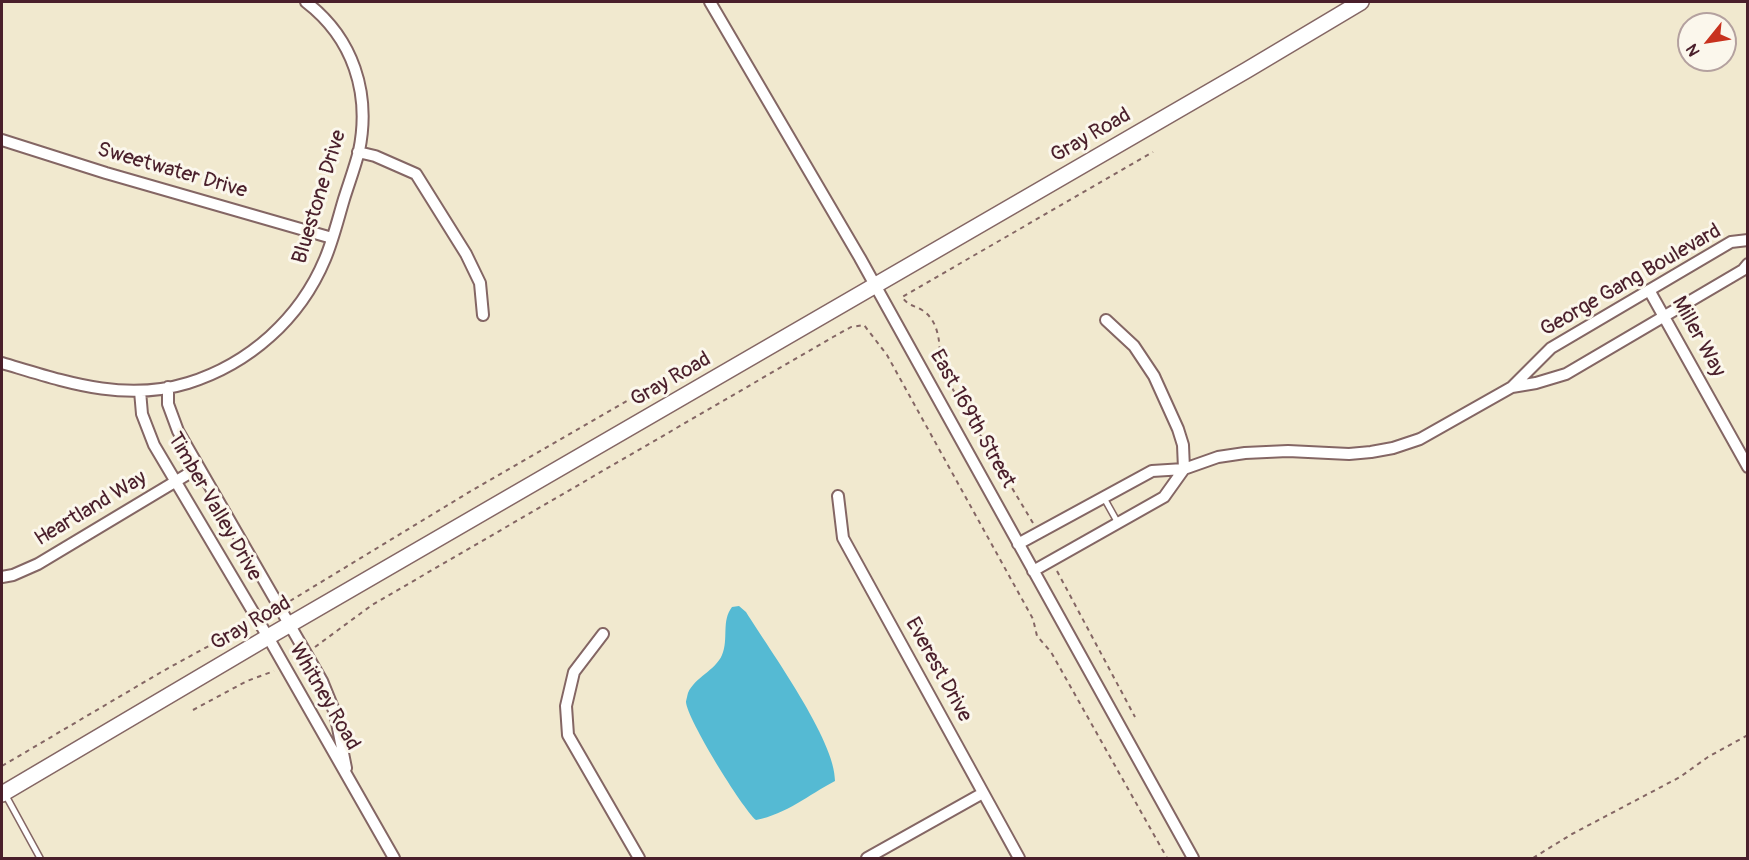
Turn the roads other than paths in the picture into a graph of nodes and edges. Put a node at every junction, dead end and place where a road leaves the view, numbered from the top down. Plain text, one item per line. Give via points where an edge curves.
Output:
1 (306, 2) edge
2 (710, 2) edge
3 (1361, 2) edge
4 (2, 140) edge
5 (358, 152) junction
6 (332, 238) junction
7 (1748, 240) edge
8 (1748, 264) edge
9 (875, 285) junction
10 (1649, 290) junction
11 (483, 315) dead end
12 (1664, 317) junction
13 (1106, 320) dead end
14 (2, 363) edge
15 (168, 387) junction
16 (1512, 387) junction
17 (140, 391) junction
18 (1748, 467) edge
19 (198, 468) junction
20 (1184, 469) junction
21 (175, 482) junction
22 (838, 495) dead end
23 (1104, 498) junction
24 (1118, 523) junction
25 (1018, 544) junction
26 (1034, 571) junction
27 (2, 577) edge
28 (290, 625) junction
29 (603, 634) dead end
30 (268, 637) junction
31 (348, 777) junction
32 (3, 793) edge
33 (983, 793) junction
34 (40, 858) edge
35 (394, 858) edge
36 (639, 858) edge
37 (867, 858) edge
38 (1019, 858) edge
39 (1193, 858) edge

1 - 5 street, Bluestone Drive via 334,28 355,67 363,111
2 - 9 street, East 169th Street
3 - 9 street, Gray Road
4 - 6 street, Sweetwater Drive
5 - 6 street, Bluestone Drive
5 - 11 street via 416,174 480,283
6 - 15 street, Bluestone Drive via 315,279 275,332 223,369
7 - 10 street, George Gang Boulevard via 1731,242
8 - 12 street, George Gang Boulevard
9 - 25 street, East 169th Street
9 - 28 street, Gray Road
10 - 12 street, Miller Way
10 - 16 street, George Gang Boulevard via 1551,348
12 - 16 street, George Gang Boulevard via 1566,374
12 - 18 street, Miller Way
13 - 20 street via 1134,346 1154,376 1178,429
14 - 17 street, Bluestone Drive via 88,387
15 - 17 street, Bluestone Drive
15 - 19 street, Timber Valley Drive via 171,416
16 - 20 street, George Gang Boulevard via 1420,439 1393,448 1349,454 1245,453
17 - 21 street, Timber Valley Drive via 146,429
19 - 21 street, Heartland Way
19 - 28 street, Timber Valley Drive
20 - 23 street, George Gang Boulevard via 1152,471
20 - 24 street via 1164,497
21 - 27 street, Heartland Way via 38,564
21 - 30 street, Timber Valley Drive
22 - 33 street, Everest Drive via 843,538
23 - 24 lane
23 - 25 street, George Gang Boulevard
24 - 26 street
25 - 26 street, East 169th Street
26 - 39 street, East 169th Street
28 - 30 street, Gray Road
28 - 31 street, Whitney Road via 335,713
29 - 36 street via 574,672 566,706 568,735
30 - 31 street, Whitney Road
30 - 32 street, Gray Road
31 - 35 street, Whitney Road
32 - 34 lane
33 - 37 street
33 - 38 street, Everest Drive

